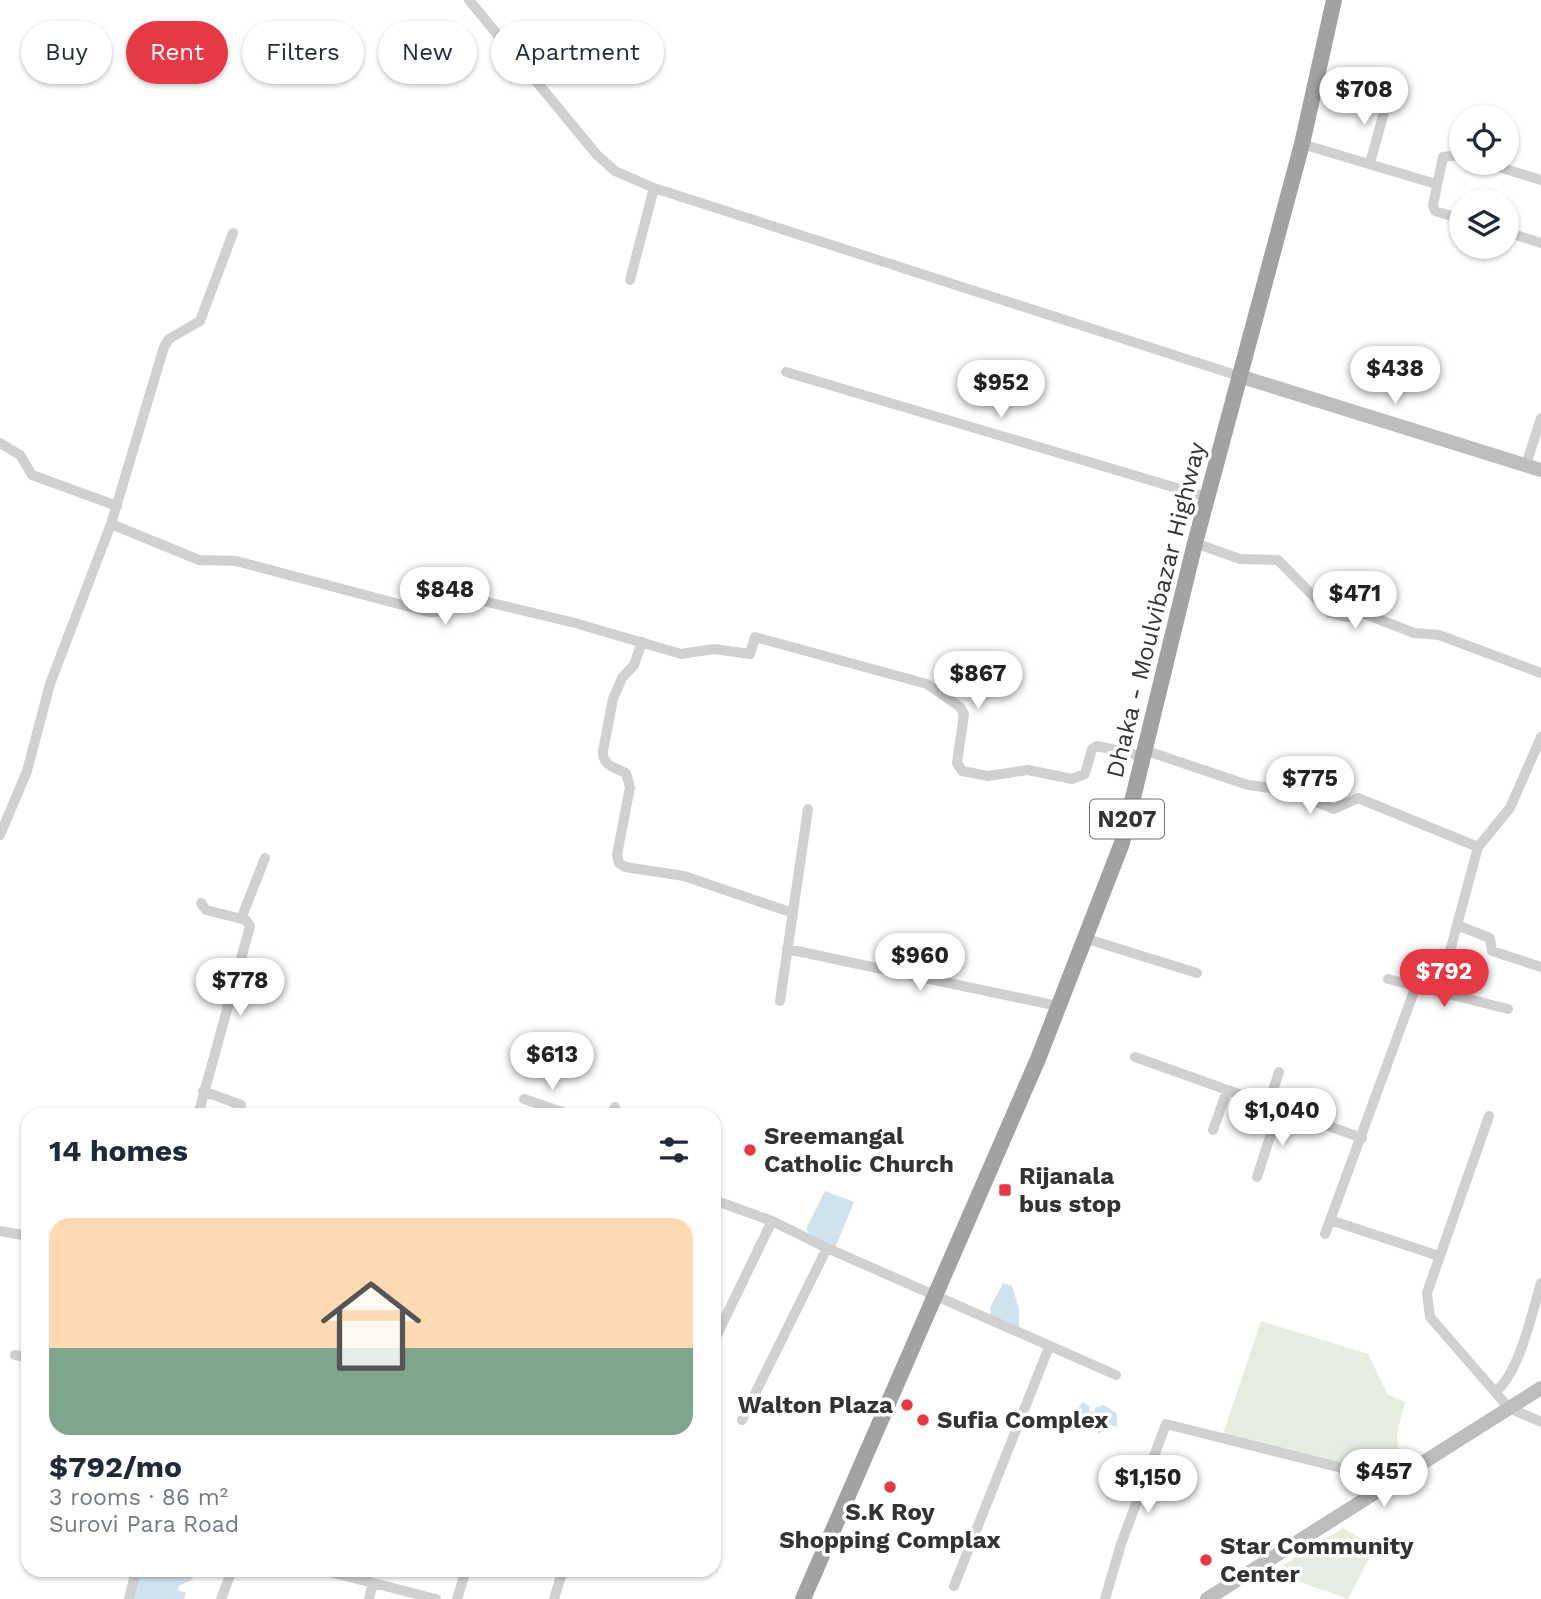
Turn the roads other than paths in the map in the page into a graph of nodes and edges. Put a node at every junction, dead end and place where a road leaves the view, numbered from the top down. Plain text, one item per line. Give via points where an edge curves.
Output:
1 (468, 0) edge
2 (1334, 0) edge
3 (1388, 98) dead end
4 (1302, 144) junction
5 (1449, 156) edge
6 (1370, 163) junction
7 (1519, 173) edge
8 (1541, 180) edge
9 (1436, 184) junction
10 (654, 188) junction
11 (1449, 215) edge
12 (233, 233) dead end
13 (1519, 236) edge
14 (1541, 243) edge
15 (630, 280) dead end
16 (786, 373) dead end
17 (1239, 376) junction
18 (1541, 418) edge
19 (0, 443) edge
20 (1526, 466) junction
21 (1541, 470) edge
22 (1207, 497) junction
23 (117, 506) junction
24 (111, 524) junction
25 (1195, 543) junction
26 (642, 642) junction
27 (1541, 673) edge
28 (1541, 737) edge
29 (1143, 753) junction
30 (807, 810) dead end
31 (0, 835) edge
32 (1478, 847) junction
33 (265, 858) dead end
34 (201, 903) dead end
35 (793, 912) junction
36 (241, 919) junction
37 (1457, 925) junction
38 (1084, 938) junction
39 (788, 949) junction
40 (1541, 967) edge
41 (1197, 973) dead end
42 (1388, 979) dead end
43 (1416, 986) junction
44 (1439, 992) junction
45 (780, 1001) dead end
46 (1058, 1006) junction
47 (1508, 1009) dead end
48 (1135, 1057) dead end
49 (1279, 1072) dead end
50 (203, 1091) junction
51 (1227, 1091) junction
52 (524, 1099) dead end
53 (241, 1105) dead end
54 (1268, 1106) junction
55 (199, 1108) edge
56 (550, 1108) edge
57 (1279, 1109) junction
58 (1489, 1116) dead end
59 (1213, 1130) dead end
60 (1362, 1138) junction
61 (1257, 1177) dead end
62 (721, 1203) edge
63 (1330, 1220) junction
64 (772, 1221) junction
65 (0, 1231) edge
66 (1325, 1234) dead end
67 (21, 1235) edge
68 (827, 1248) junction
69 (1439, 1256) junction
70 (1541, 1283) edge
71 (934, 1293) junction
72 (721, 1327) edge
73 (1049, 1347) junction
74 (15, 1355) dead end
75 (21, 1356) edge
76 (1116, 1375) dead end
77 (1541, 1388) edge
78 (1495, 1392) junction
79 (1509, 1408) junction
80 (742, 1420) dead end
81 (1541, 1422) edge
82 (1395, 1482) junction
83 (134, 1577) edge
84 (229, 1577) edge
85 (349, 1577) edge
86 (464, 1577) edge
87 (561, 1577) edge
88 (373, 1583) junction
89 (954, 1586) dead end
90 (129, 1599) edge
91 (221, 1599) edge
92 (369, 1599) edge
93 (436, 1599) edge
94 (457, 1599) edge
95 (554, 1599) edge
96 (803, 1599) edge
97 (1105, 1599) edge
98 (1207, 1599) edge

1 - 10 street via 597,155 615,171
2 - 4 highway, Dhaka - Moulvibazar Highway / N207
3 - 6 street
4 - 6 street
4 - 17 highway, Dhaka - Moulvibazar Highway / N207
5 - 9 street via 1443,157
6 - 9 street
7 - 8 street
9 - 11 street via 1434,211
10 - 15 street
10 - 17 street
12 - 23 street via 200,321 169,339 164,347
13 - 14 street
16 - 22 street
17 - 20 main road
17 - 22 highway, Dhaka - Moulvibazar Highway / N207
18 - 20 street
19 - 23 street via 20,455 32,475
20 - 21 main road
22 - 25 highway, Dhaka - Moulvibazar Highway / N207
23 - 24 street
24 - 26 street via 199,560 236,561 429,612 445,610 464,598 475,599
24 - 31 street via 50,684 27,771
25 - 27 street via 1240,559 1278,561 1338,616 1365,614
25 - 29 highway, Dhaka - Moulvibazar Highway / N207
26 - 29 street via 681,654 714,649 750,654 755,637 927,684 964,714 957,763 962,771 988,776 1028,770 1072,779 1085,774 1097,746
26 - 35 street via 613,699 602,757 626,773 630,787 619,863 684,876
28 - 32 street via 1510,808
29 - 32 street via 1248,785 1286,790 1334,809 1358,798
29 - 38 highway, Dhaka - Moulvibazar Highway / N207 via 1122,843
30 - 35 street
32 - 37 street
33 - 36 street
34 - 36 street via 206,910
35 - 39 street
36 - 50 street via 250,926
37 - 40 street via 1490,938 1492,951
37 - 44 street
38 - 41 street
38 - 46 highway, Dhaka - Moulvibazar Highway / N207
39 - 45 street
39 - 46 street
42 - 43 street
43 - 44 street
43 - 60 street
44 - 47 street
46 - 71 highway, Dhaka - Moulvibazar Highway / N207
48 - 51 street
49 - 54 street
50 - 53 street
50 - 55 street
51 - 54 street
51 - 59 street
52 - 56 street
54 - 57 street
57 - 60 street
57 - 61 street
58 - 69 street
60 - 63 street
62 - 64 street
63 - 66 street
63 - 69 street
64 - 68 street
64 - 72 street
65 - 67 street
68 - 71 street
68 - 80 street
69 - 78 street via 1427,1293 1430,1317
70 - 78 street via 1517,1358
71 - 73 street
71 - 96 highway, Dhaka - Moulvibazar Highway / N207
73 - 76 street
73 - 89 street
74 - 75 street
77 - 79 main road
78 - 79 street
79 - 81 street
79 - 82 main road
82 - 97 street via 1166,1424
82 - 98 main road
83 - 90 street
84 - 91 street
85 - 88 street
86 - 94 street
87 - 95 street
88 - 92 street
88 - 93 street

